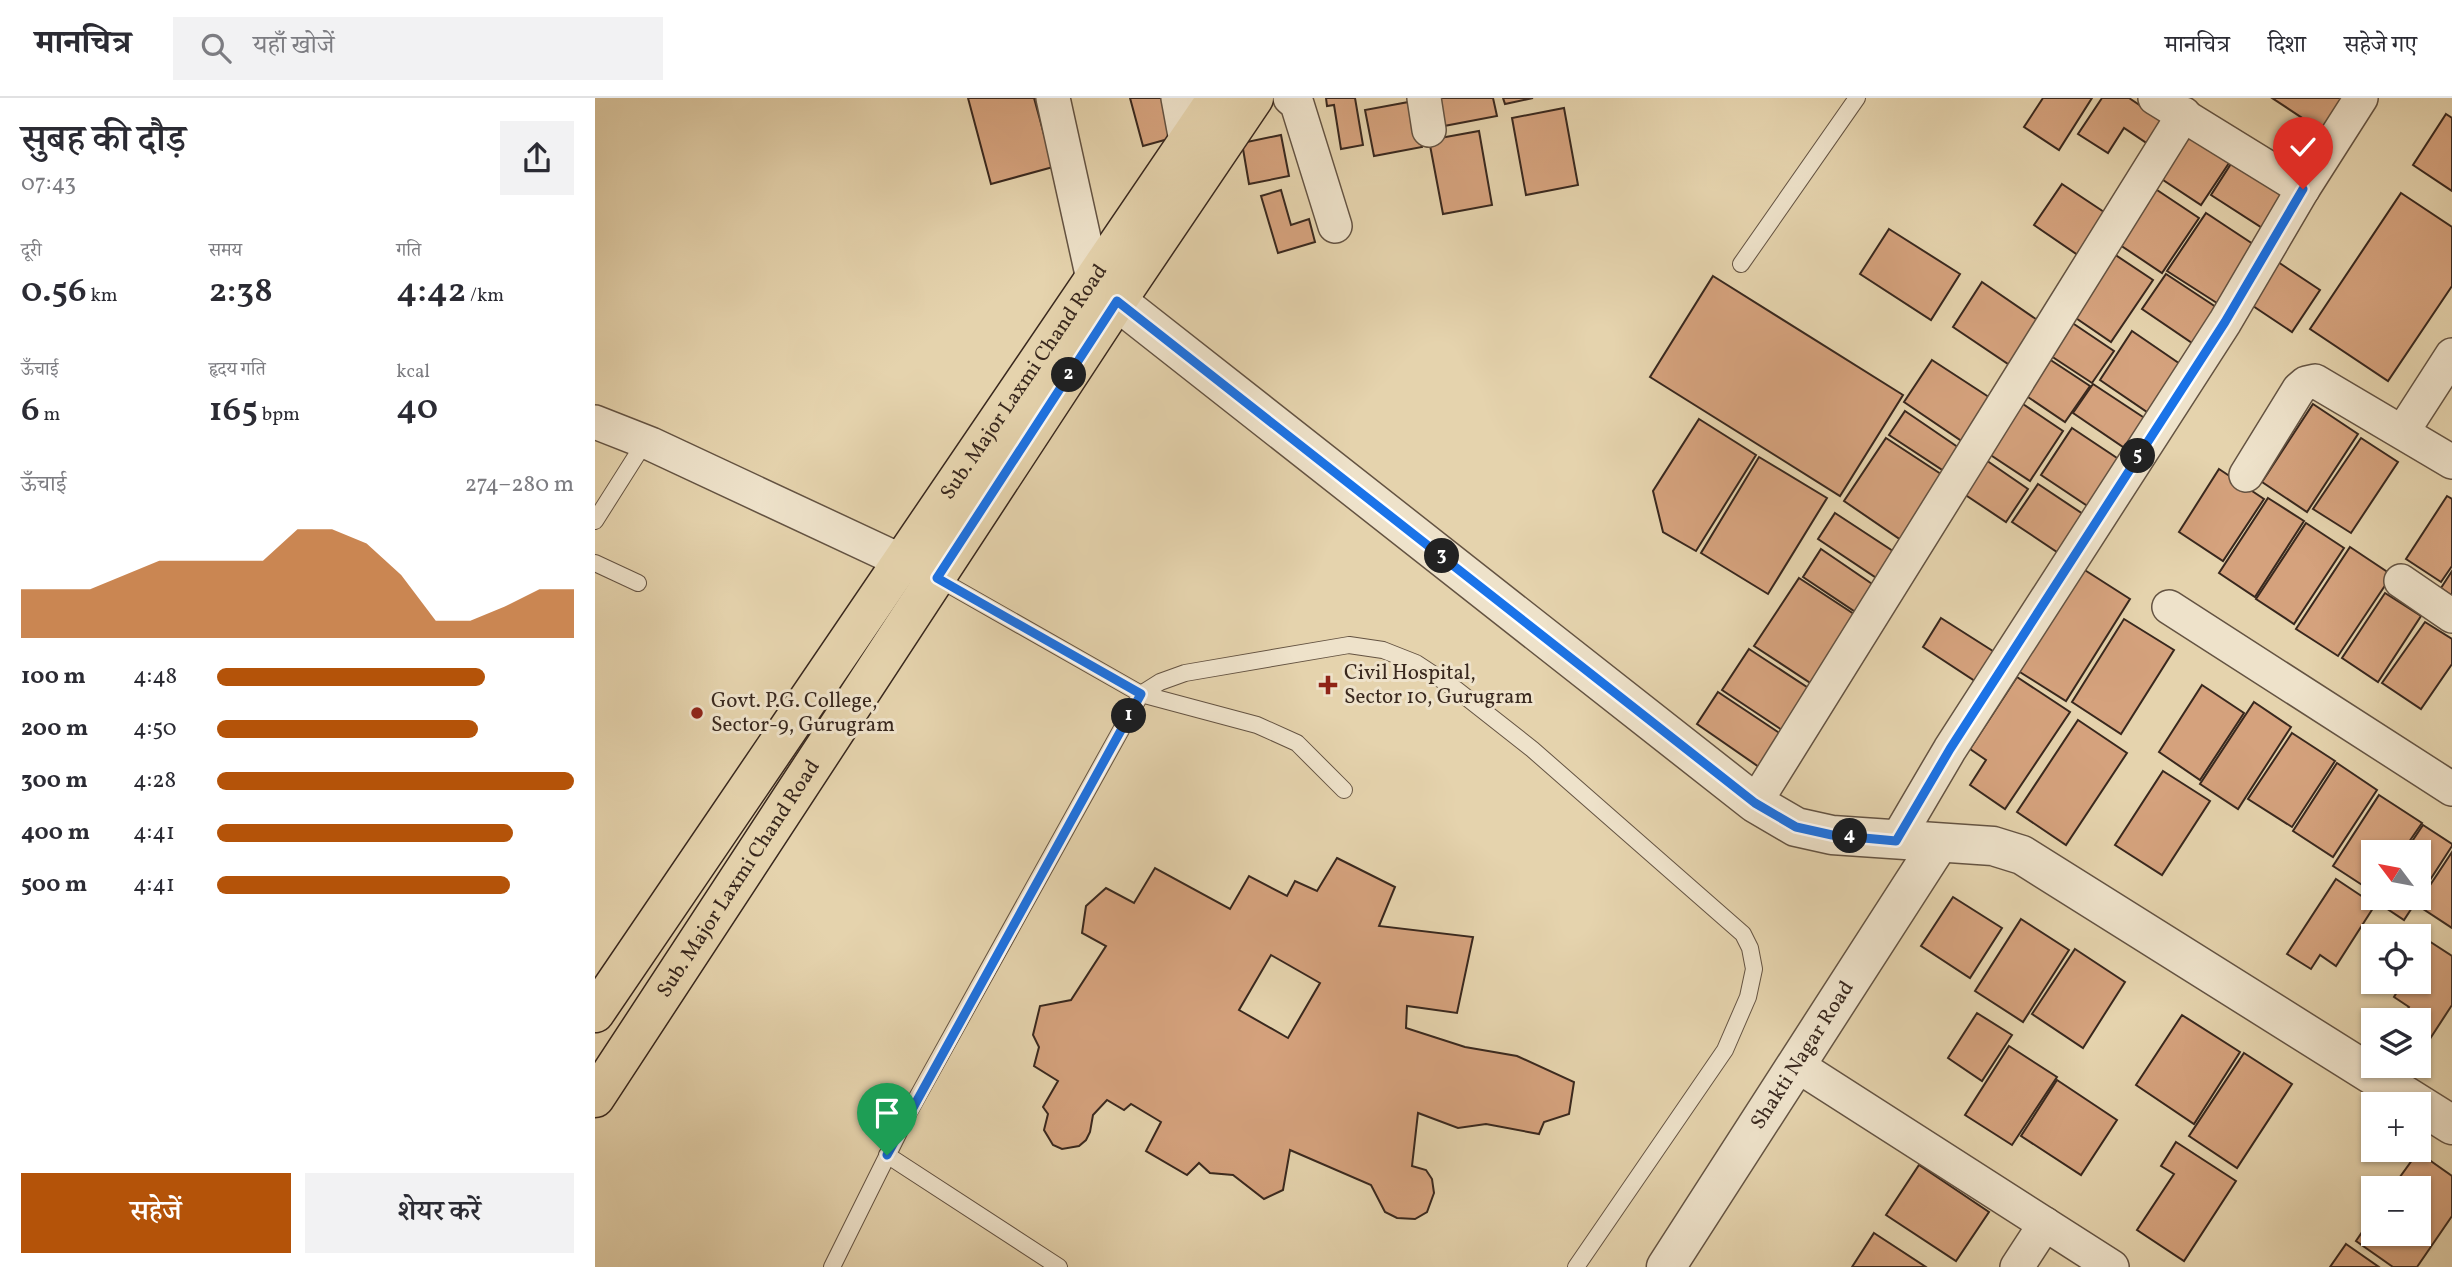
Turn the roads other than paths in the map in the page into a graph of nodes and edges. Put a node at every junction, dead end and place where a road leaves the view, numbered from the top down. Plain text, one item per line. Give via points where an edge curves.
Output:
1 (1053, 98) edge
2 (1178, 98) edge
3 (1217, 98) edge
4 (1254, 98) edge
5 (1290, 98) edge
6 (1857, 98) edge
7 (2361, 98) edge
8 (2169, 106) edge
9 (1186, 141) junction
10 (2303, 189) junction
11 (1335, 226) dead end
12 (1741, 264) dead end
13 (1105, 290) junction
14 (2452, 355) edge
15 (595, 422) edge
16 (2403, 431) junction
17 (645, 442) junction
18 (2452, 462) edge
19 (2246, 475) dead end
20 (595, 521) edge
21 (903, 561) junction
22 (595, 563) edge
23 (937, 578) junction
24 (2401, 581) dead end
25 (638, 583) dead end
26 (2169, 607) dead end
27 (2452, 616) edge
28 (1141, 694) junction
29 (2452, 789) edge
30 (1344, 790) dead end
31 (1755, 803) junction
32 (1896, 841) junction
33 (1939, 843) junction
34 (604, 1000) edge
35 (652, 1014) junction
36 (1795, 1064) junction
37 (595, 1098) edge
38 (2452, 1125) edge
39 (887, 1155) junction
40 (2045, 1224) junction
41 (832, 1267) edge
42 (1059, 1267) edge
43 (1577, 1267) edge
44 (1666, 1267) edge
45 (2017, 1267) edge
46 (2112, 1267) edge

1 - 13 street
2 - 9 street
3 - 9 main road, Sub. Major Laxmi Chand Road
4 - 13 main road, Sub. Major Laxmi Chand Road
5 - 11 street via 1297,104
6 - 12 lane
7 - 10 street
8 - 10 street
8 - 31 street
9 - 13 main road, Sub. Major Laxmi Chand Road
10 - 32 street via 2225,322 1950,749
13 - 21 main road, Sub. Major Laxmi Chand Road
13 - 23 main road, Sub. Major Laxmi Chand Road
13 - 31 street
14 - 16 street
15 - 17 street
16 - 18 street
16 - 19 street via 2325,385 2306,383
17 - 20 lane
17 - 21 street
21 - 23 street
21 - 34 main road, Sub. Major Laxmi Chand Road
22 - 25 lane
23 - 28 lane
23 - 35 main road, Sub. Major Laxmi Chand Road
24 - 27 street
26 - 29 street
28 - 30 lane via 1257,725 1297,743
28 - 39 lane
28 - 43 lane via 1185,673 1349,645 1383,650 1416,663 1532,749 1743,933 1754,969 1748,997 1725,1050
31 - 32 street via 1796,827
32 - 33 street
33 - 36 street, Shakti Nagar Road
33 - 38 street via 1993,846 2022,855
34 - 35 main road
35 - 37 main road, Sub. Major Laxmi Chand Road
36 - 40 street
36 - 44 street, Shakti Nagar Road
39 - 41 lane
39 - 42 lane
40 - 45 street
40 - 46 street

